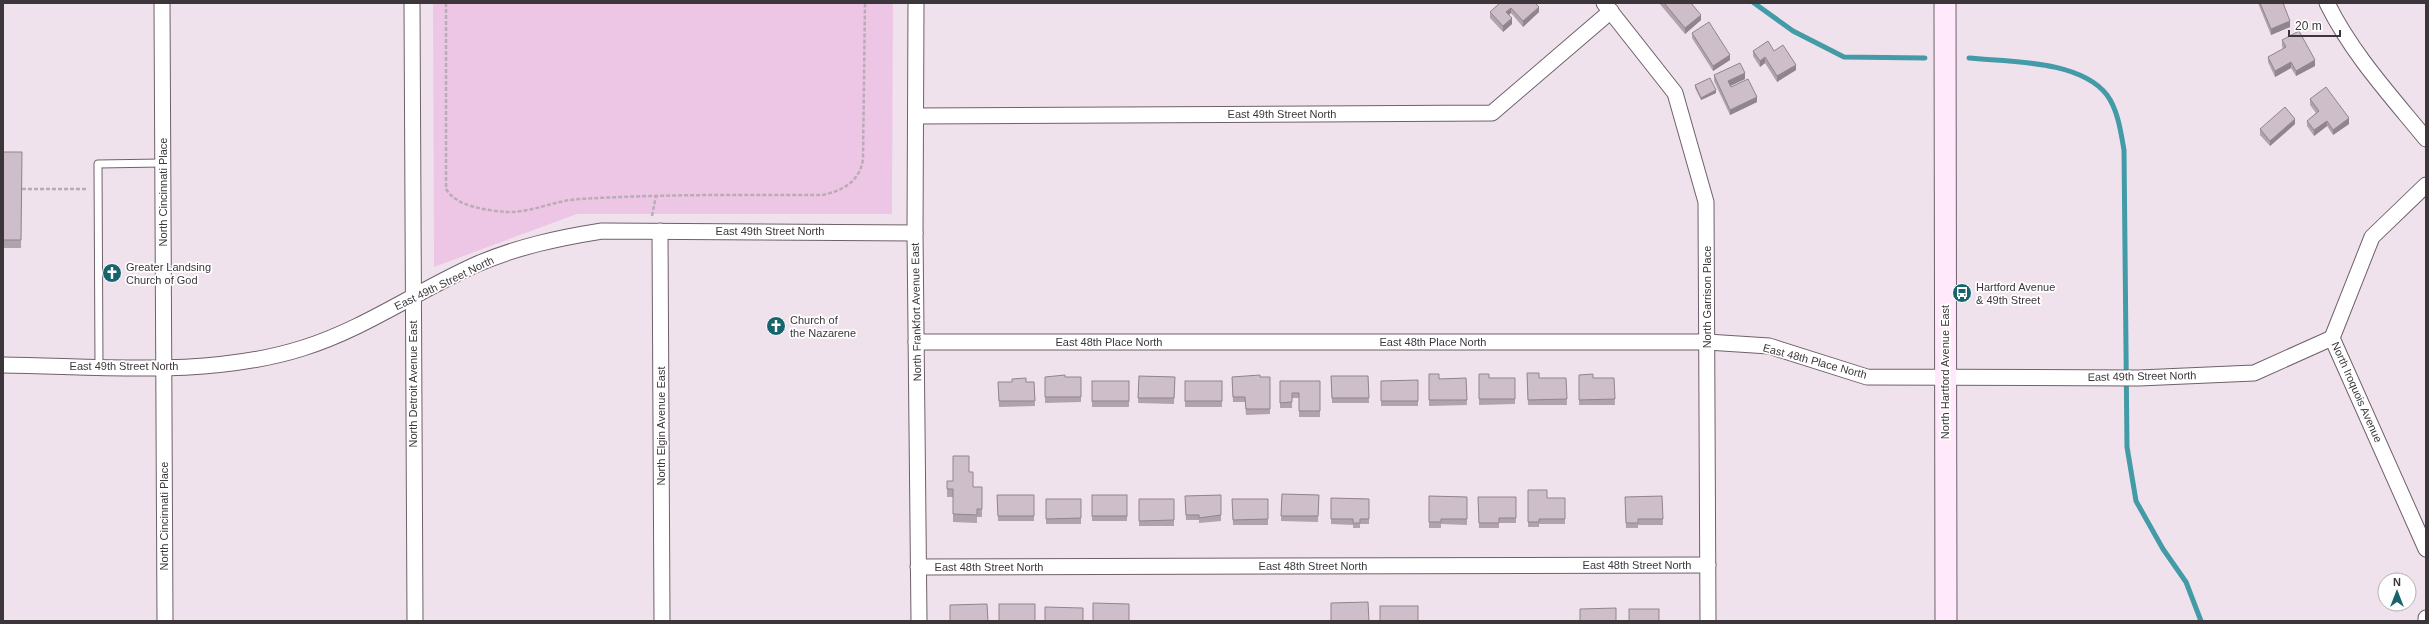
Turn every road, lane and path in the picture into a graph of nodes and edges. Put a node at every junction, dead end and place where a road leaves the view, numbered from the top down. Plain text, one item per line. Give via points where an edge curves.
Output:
1 (162, 3) edge
2 (412, 3) edge
3 (446, 3) edge
4 (865, 3) edge
5 (916, 3) edge
6 (1945, 3) edge
7 (2327, 3) edge
8 (1608, 7) edge
9 (916, 116) junction
10 (2426, 140) edge
11 (162, 163) junction
12 (2426, 185) edge
13 (98, 188) junction
14 (22, 189) edge
15 (656, 196) junction
16 (655, 230) junction
17 (915, 232) junction
18 (413, 298) junction
19 (2332, 338) junction
20 (916, 342) junction
21 (1707, 342) junction
22 (3, 364) edge
23 (99, 366) junction
24 (163, 367) junction
25 (1945, 377) junction
26 (2426, 549) edge
27 (1708, 565) junction
28 (918, 567) junction
29 (2426, 618) edge
30 (165, 621) edge
31 (415, 621) edge
32 (662, 621) edge
33 (919, 621) edge
34 (1708, 621) edge
35 (1946, 621) edge
36 (2426, 621) edge

1 - 11 street, North Cincinnati Place
2 - 18 street, North Detroit Avenue East
3 - 15 path via 445,184 453,198 463,204 507,212 530,210 570,200
4 - 15 path via 863,159 852,183 838,191 822,195
5 - 9 street, North Frankfort Avenue East
6 - 25 street, North Hartford Avenue East
7 - 10 street via 2339,27 2365,64
8 - 9 street, East 49th Street North via 1492,113
8 - 21 street, North Garrison Place via 1675,93 1706,202
9 - 17 street, North Frankfort Avenue East
11 - 13 lane via 98,164
11 - 24 street, North Cincinnati Place
12 - 19 street, North Iroquois Avenue via 2372,236
13 - 14 path
13 - 23 lane
15 - 16 path
16 - 17 street, East 49th Street North
16 - 18 street, East 49th Street North via 602,230 554,238 517,248 475,265
16 - 32 street, North Elgin Avenue East
17 - 20 street, North Frankfort Avenue East
18 - 24 street, East 49th Street North via 337,336 302,348 230,363
18 - 31 street, North Detroit Avenue East
19 - 25 street, East 49th Street North via 2254,373 2139,378
19 - 26 street, North Iroquois Avenue
20 - 21 street, East 48th Place North
20 - 28 street, North Frankfort Avenue East
21 - 25 street, East 48th Place North via 1769,346 1867,377
21 - 27 street, North Garrison Place
22 - 23 street, East 49th Street North
23 - 24 street, East 49th Street North
24 - 30 street, North Cincinnati Place
25 - 35 street, North Hartford Avenue East
27 - 28 street, East 48th Street North
27 - 34 street, North Garrison Place
28 - 33 street, North Frankfort Avenue East
29 - 36 street

